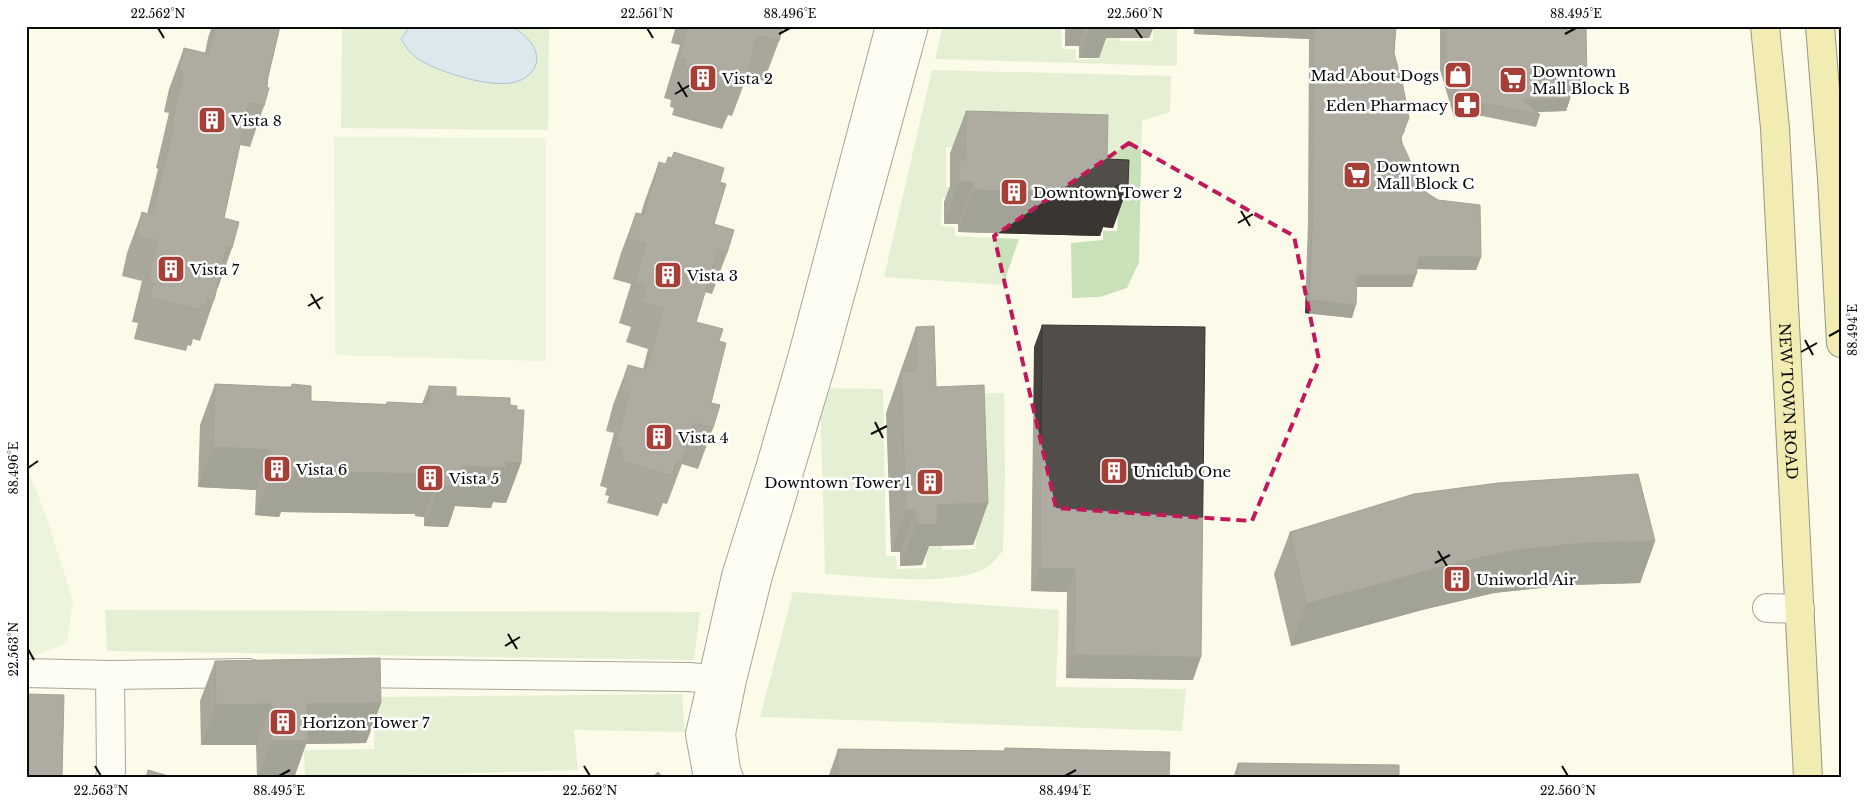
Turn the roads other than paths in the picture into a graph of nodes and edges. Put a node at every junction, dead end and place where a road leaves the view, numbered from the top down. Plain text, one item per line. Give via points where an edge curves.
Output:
1 (890, 26) edge
2 (914, 26) edge
3 (1765, 26) edge
4 (1820, 26) edge
5 (1841, 343) edge
6 (1767, 608) dead end
7 (1800, 609) junction
8 (318, 672) edge
9 (274, 673) edge
10 (26, 674) edge
11 (110, 675) junction
12 (712, 679) junction
13 (110, 778) edge
14 (708, 778) edge
15 (729, 778) edge
16 (1808, 778) edge

1 - 12 street via 802,358 736,576
2 - 15 street via 821,365 758,576 732,680 720,734
3 - 7 main road, NEW TOWN ROAD via 1775,128
4 - 5 main road
6 - 7 street
7 - 16 main road, NEW TOWN ROAD
8 - 12 street
9 - 11 street
10 - 11 street
11 - 13 street
12 - 14 street via 700,734

